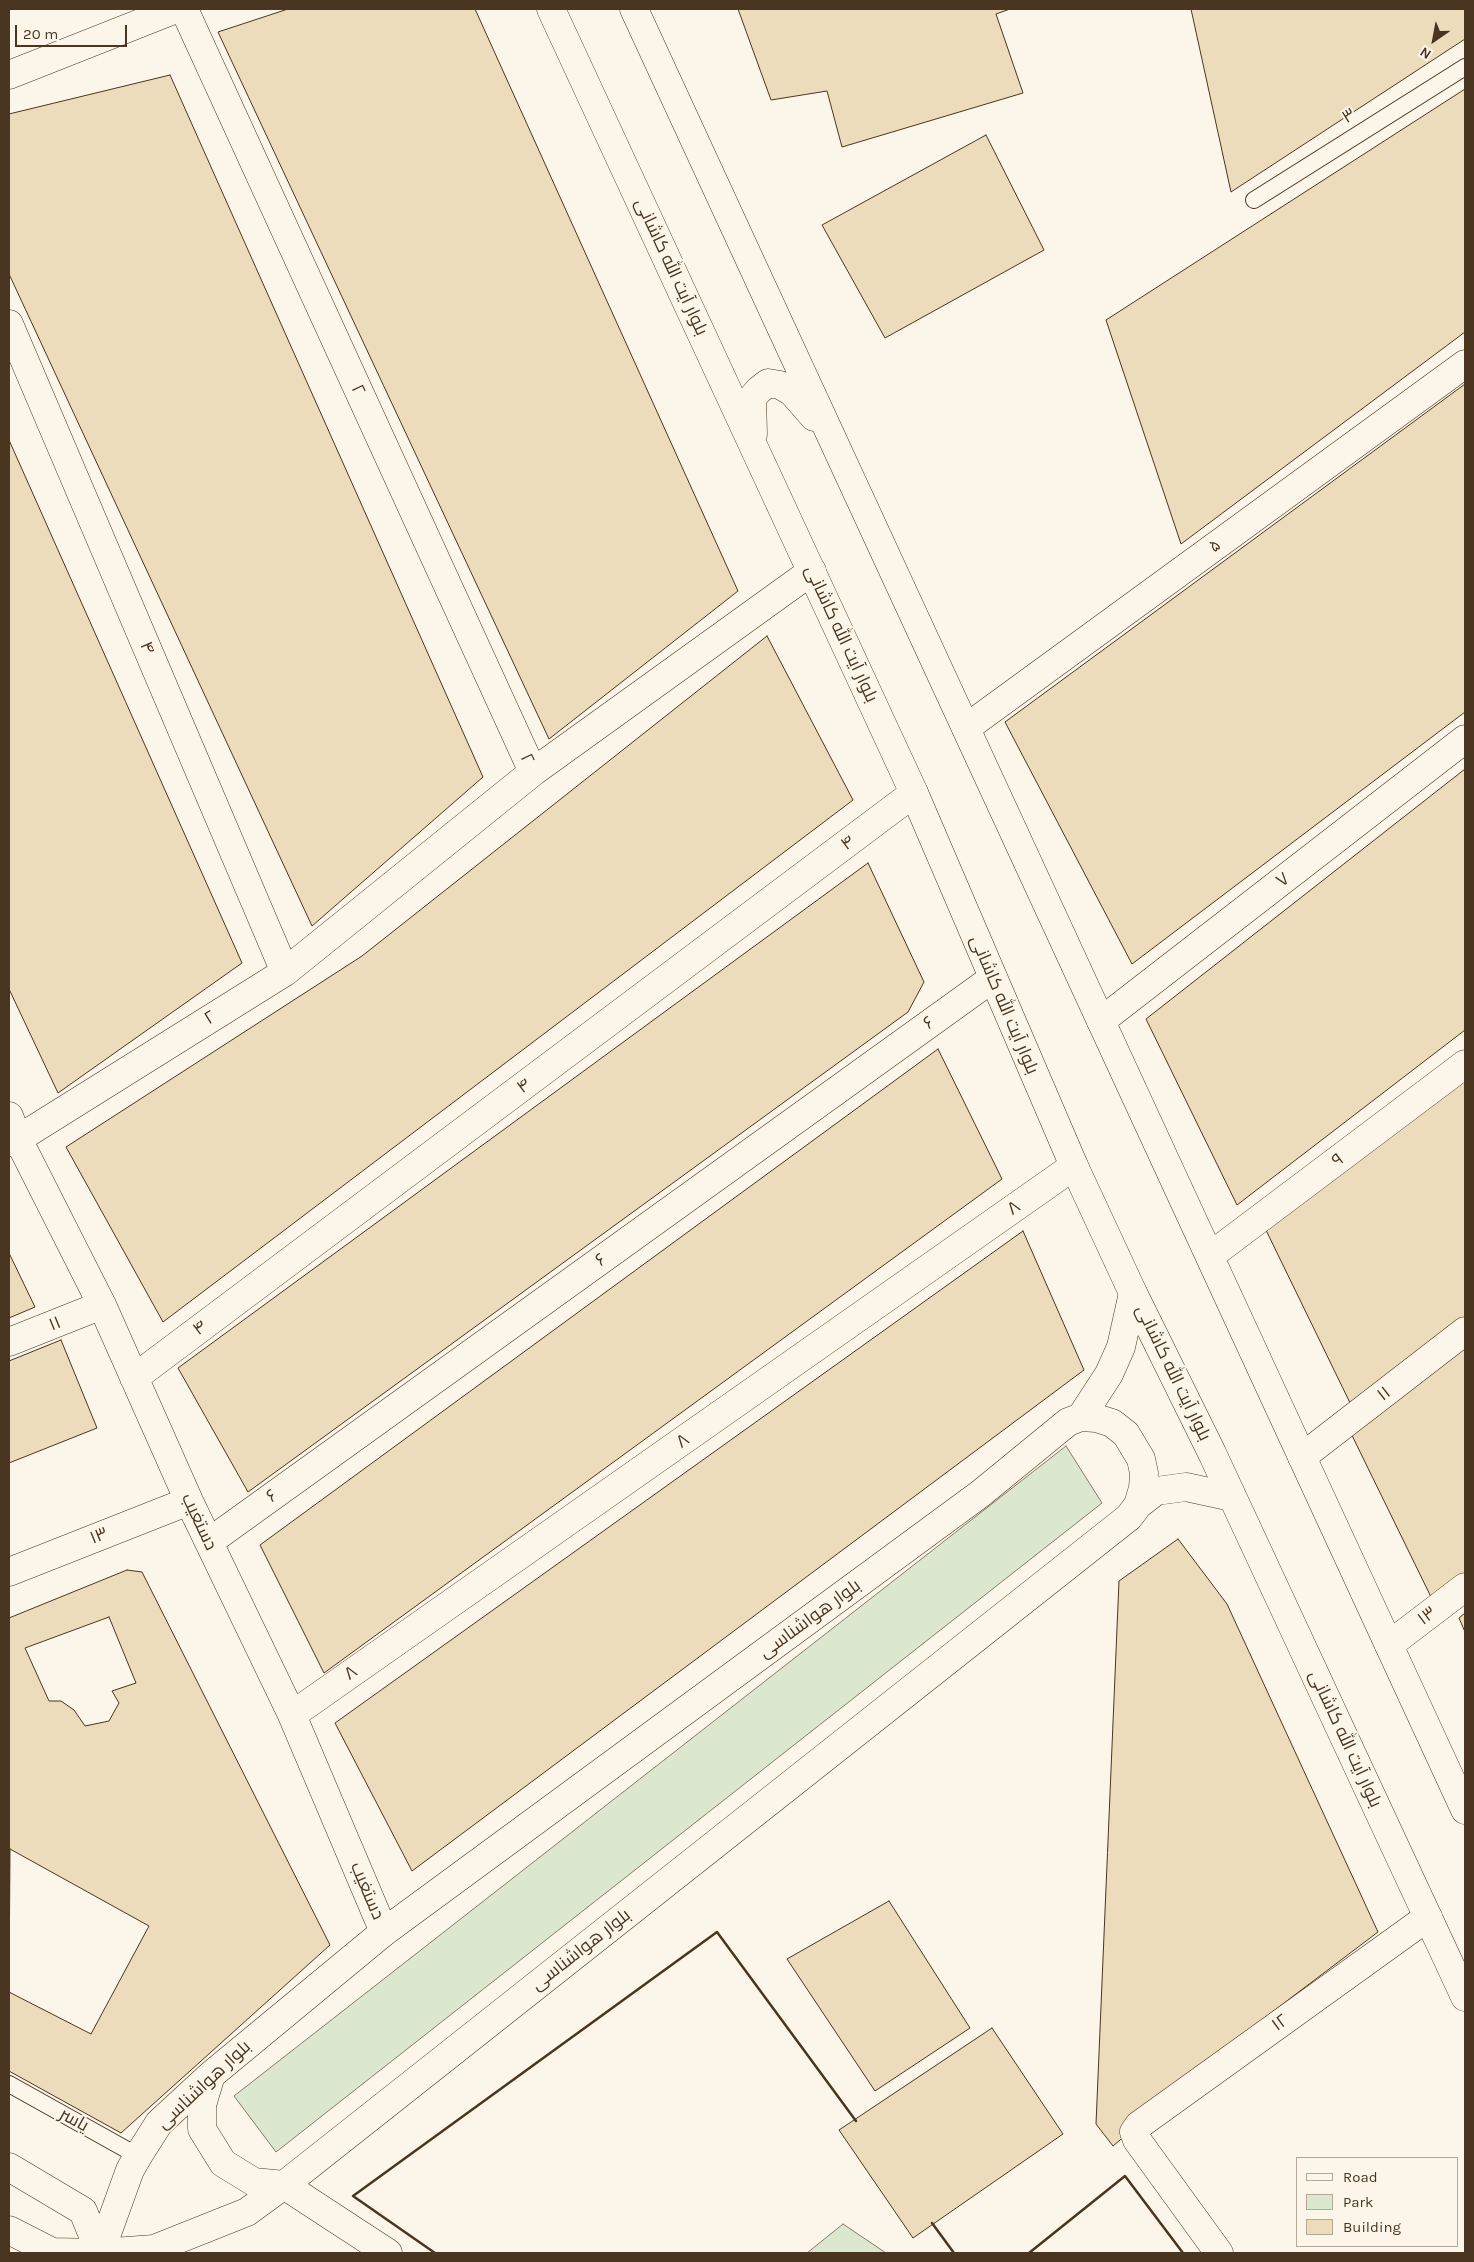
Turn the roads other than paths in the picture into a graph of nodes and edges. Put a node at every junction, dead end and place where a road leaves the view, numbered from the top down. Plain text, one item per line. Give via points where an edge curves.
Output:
1 (176, 9) edge
2 (184, 9) edge
3 (634, 9) edge
4 (551, 13) edge
5 (1465, 67) edge
6 (9, 75) edge
7 (1254, 200) dead end
8 (9, 324) edge
9 (1465, 364) edge
10 (752, 442) junction
11 (834, 442) junction
12 (812, 571) junction
13 (966, 728) junction
14 (1465, 739) edge
15 (533, 772) junction
16 (914, 794) junction
17 (284, 972) junction
18 (993, 978) junction
19 (1101, 1021) junction
20 (1465, 1064) edge
21 (12, 1132) edge
22 (1074, 1166) junction
23 (1210, 1256) junction
24 (1133, 1293) junction
25 (102, 1305) junction
26 (1465, 1331) edge
27 (9, 1342) edge
28 (134, 1378) junction
29 (1081, 1417) junction
30 (1302, 1457) junction
31 (1232, 1497) junction
32 (189, 1500) junction
33 (1138, 1505) junction
34 (209, 1542) junction
35 (9, 1572) edge
36 (1465, 1587) edge
37 (1389, 1645) junction
38 (292, 1715) junction
39 (1465, 1810) edge
40 (1428, 1917) junction
41 (384, 1932) junction
42 (1465, 1997) edge
43 (211, 2075) junction
44 (9, 2084) edge
45 (138, 2156) junction
46 (9, 2167) edge
47 (284, 2185) junction
48 (9, 2230) edge
49 (101, 2253) edge
50 (388, 2253) edge
51 (1220, 2253) edge

1 - 6 street
2 - 15 street, ۲
3 - 11 street
4 - 10 street, بلوار آیت الله کاشانی
5 - 7 lane, ۳
8 - 17 street, ۴
9 - 13 street, ۵
10 - 11 street via 752,398 768,384 780,385 792,392
10 - 12 street, بلوار آیت الله کاشانی
11 - 13 street
12 - 15 street, ۲
12 - 16 street, بلوار آیت الله کاشانی
13 - 19 street
14 - 19 street, ۷
15 - 17 street, ۲
16 - 18 street, بلوار آیت الله کاشانی
16 - 28 street, ۴
17 - 21 street, ۲
18 - 22 street, بلوار آیت الله کاشانی
18 - 34 street, ۶
19 - 23 street
20 - 23 street, ۹
21 - 25 street, دستغیب
22 - 24 street, بلوار آیت الله کاشانی
22 - 38 street, ۸
23 - 30 street
24 - 29 street via 1121,1348 1109,1374
24 - 31 street, بلوار آیت الله کاشانی
25 - 27 street, ۱۱
25 - 28 street, دستغیب
26 - 30 street, ۱۱
28 - 32 street, دستغیب
29 - 33 street via 1112,1423 1126,1434 1134,1446 1144,1474
29 - 41 street, بلوار هواشناسی via 1068,1422 980,1494
30 - 37 street
31 - 33 street, بلوار هواشناسی via 1186,1487 1156,1491
31 - 40 street, بلوار آیت الله کاشانی
32 - 34 street, دستغیب
32 - 35 street, ۱۳
33 - 47 street, بلوار هواشناسی via 1129,1517
34 - 38 street, دستغیب
36 - 37 street, ۱۳
37 - 39 street
38 - 41 street, دستغیب
40 - 42 street, بلوار آیت الله کاشانی
40 - 51 street, ۱۲ via 1139,2125 1134,2132
41 - 43 street, بلوار هواشناسی
43 - 45 street, بلوار هواشناسی via 159,2123
43 - 47 street via 202,2105 202,2129 223,2163 254,2182
44 - 45 lane, یاسر
45 - 49 street, بلوار هواشناسی
46 - 49 street via 83,2211
47 - 49 street, بلوار هواشناسی via 247,2212 154,2249
47 - 50 street
48 - 49 street via 52,2252

